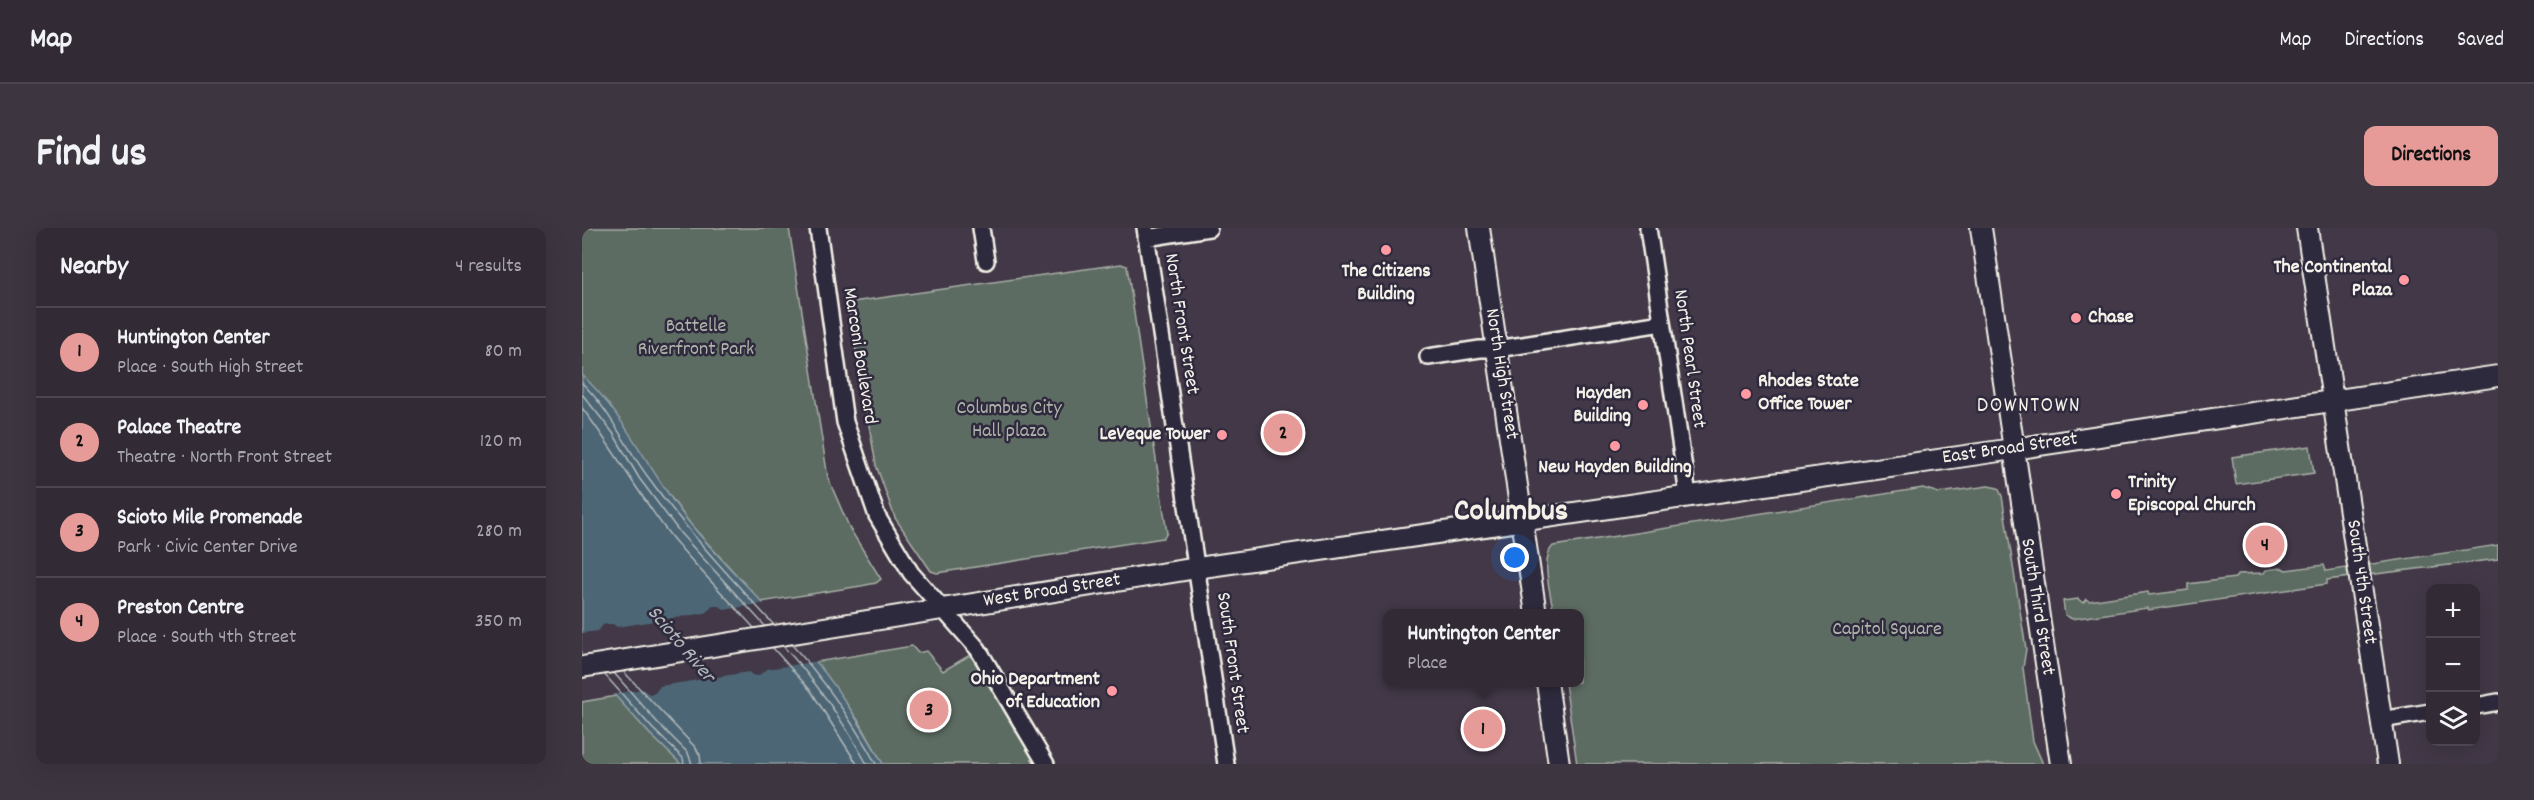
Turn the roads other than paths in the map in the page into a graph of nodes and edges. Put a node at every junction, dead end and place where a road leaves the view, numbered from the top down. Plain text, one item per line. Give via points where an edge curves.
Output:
1 (818, 228) edge
2 (981, 228) edge
3 (1209, 228) edge
4 (1479, 228) edge
5 (1648, 228) edge
6 (1981, 228) edge
7 (2307, 228) edge
8 (1145, 233) edge
9 (986, 261) dead end
10 (1662, 323) junction
11 (1497, 349) junction
12 (1428, 357) dead end
13 (2498, 375) edge
14 (2334, 400) junction
15 (2013, 449) junction
16 (1688, 495) junction
17 (1522, 519) junction
18 (1197, 568) junction
19 (945, 608) junction
20 (1535, 609) edge
21 (582, 667) edge
22 (1547, 687) edge
23 (2498, 702) edge
24 (2480, 704) edge
25 (2426, 713) edge
26 (2381, 720) junction
27 (1046, 764) edge
28 (1226, 764) edge
29 (1559, 764) edge
30 (2061, 764) edge
31 (2388, 764) edge

1 - 19 street, Marconi Boulevard via 845,422 872,503 911,573
2 - 9 street
3 - 8 street
4 - 11 main road, North High Street
5 - 10 street, North Pearl Street
6 - 15 main road, South Third Street
7 - 14 main road, South 4th Street
8 - 18 street, North Front Street
10 - 11 street
10 - 16 street, North Pearl Street
11 - 12 street
11 - 17 main road, North High Street
13 - 14 main road, East Broad Street
14 - 15 main road, East Broad Street
14 - 26 main road, South 4th Street
15 - 16 main road, East Broad Street
15 - 30 main road, South Third Street
16 - 17 main road, East Broad Street
17 - 18 main road, West Broad Street
17 - 20 main road, North High Street
18 - 19 main road, West Broad Street
18 - 28 street, South Front Street
19 - 21 main road, West Broad Street
19 - 27 street, Marconi Boulevard via 978,648
22 - 29 main road
23 - 24 street
25 - 26 street
26 - 31 main road, South 4th Street

